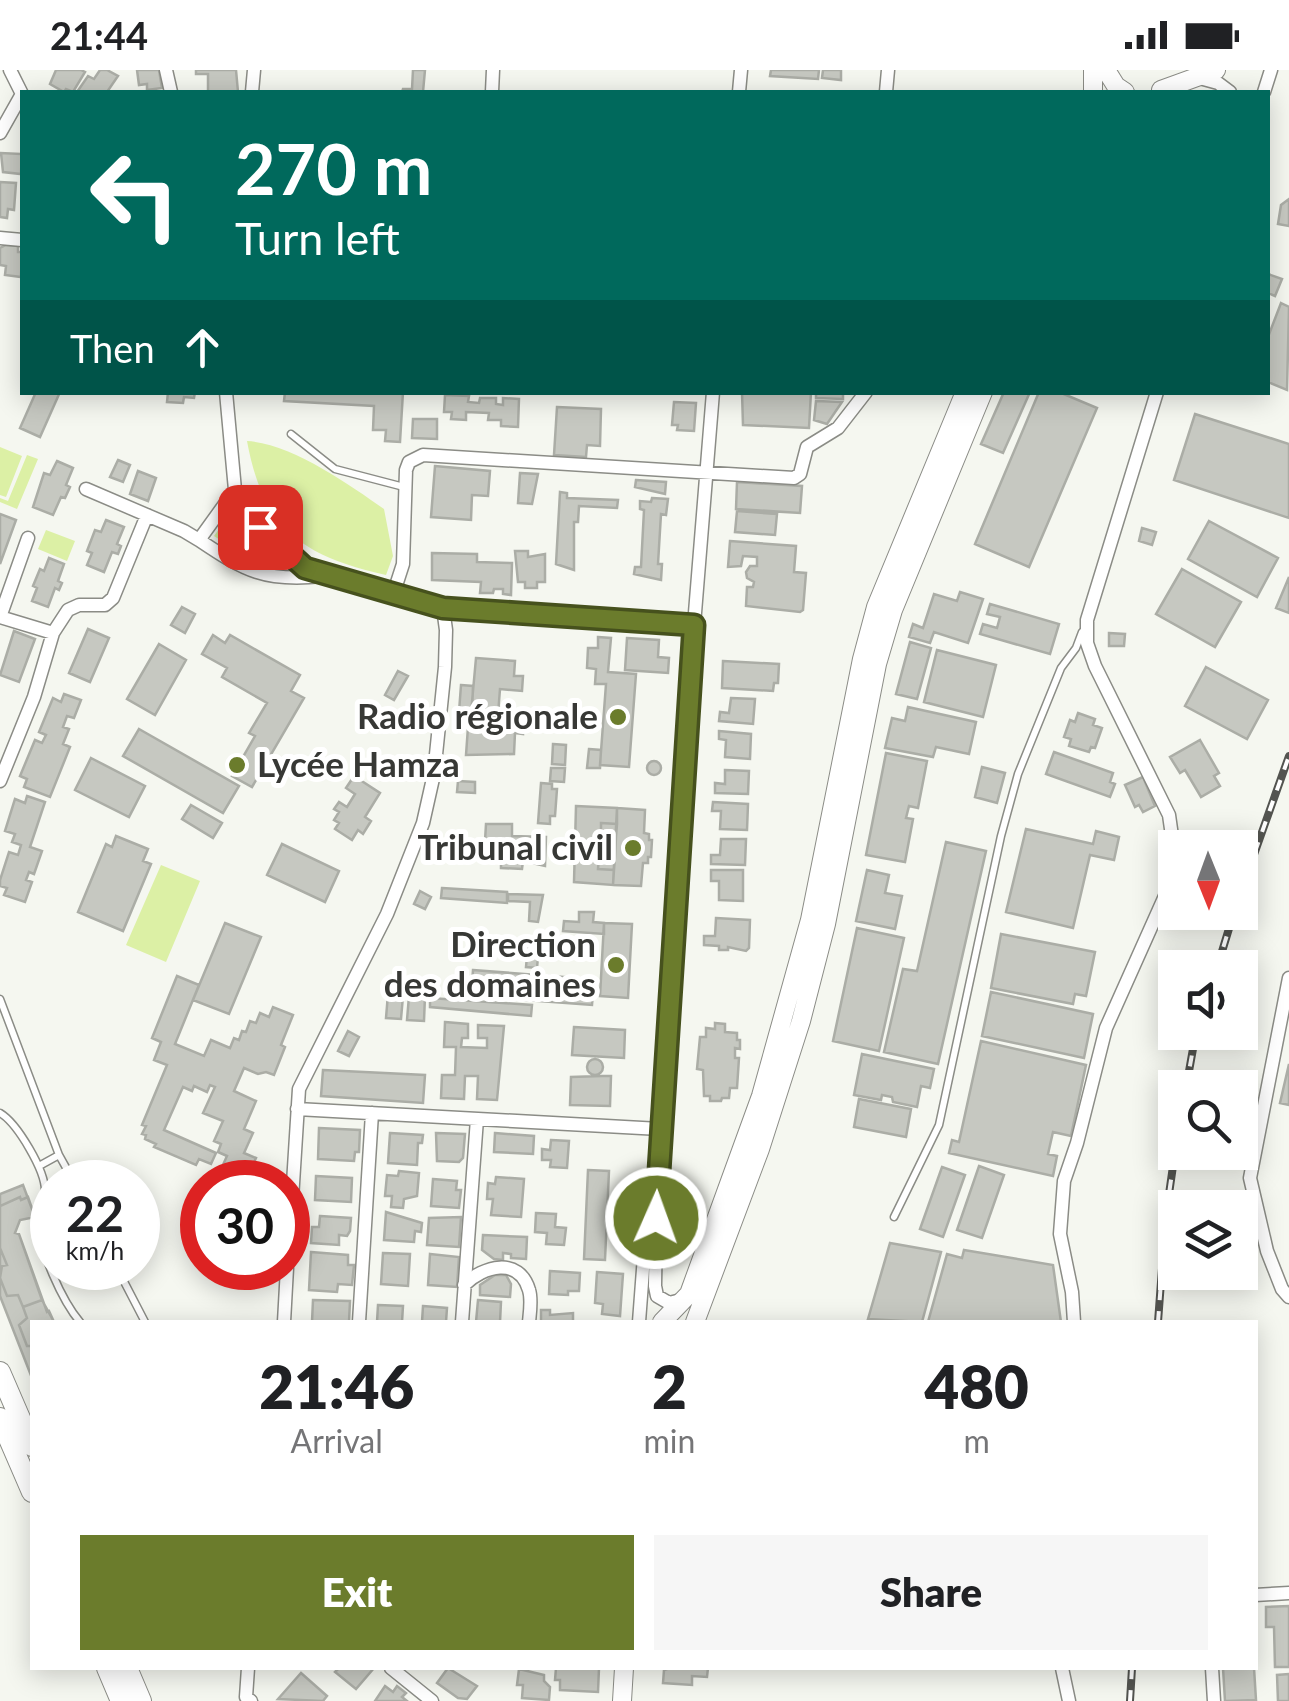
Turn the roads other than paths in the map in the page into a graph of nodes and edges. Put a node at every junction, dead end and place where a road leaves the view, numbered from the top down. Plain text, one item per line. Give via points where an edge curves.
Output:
1 (1106, 70) edge
2 (1216, 70) edge
3 (1184, 74) edge
4 (1122, 90) edge
5 (1160, 90) edge
6 (1227, 90) edge
7 (20, 98) edge
8 (0, 133) edge
9 (226, 395) edge
10 (713, 395) edge
11 (864, 395) edge
12 (964, 395) edge
13 (982, 395) edge
14 (1157, 395) edge
15 (290, 434) dead end
16 (706, 472) junction
17 (404, 487) junction
18 (86, 489) dead end
19 (236, 490) junction
20 (147, 516) junction
21 (28, 538) dead end
22 (199, 540) junction
23 (325, 576) junction
24 (393, 595) junction
25 (443, 608) junction
26 (0, 617) edge
27 (1087, 620) junction
28 (694, 625) junction
29 (53, 634) junction
30 (0, 780) edge
31 (1289, 978) edge
32 (0, 1000) edge
33 (296, 1109) junction
34 (0, 1113) edge
35 (372, 1113) junction
36 (477, 1118) junction
37 (660, 1129) junction
38 (59, 1154) junction
39 (35, 1160) edge
40 (49, 1160) edge
41 (62, 1160) edge
42 (293, 1160) edge
43 (657, 1185) junction
44 (894, 1216) dead end
45 (464, 1285) junction
46 (64, 1290) edge
47 (129, 1290) edge
48 (286, 1290) edge
49 (689, 1294) junction
50 (658, 1296) junction
51 (1289, 1297) edge
52 (79, 1320) edge
53 (145, 1320) edge
54 (284, 1320) edge
55 (359, 1320) edge
56 (462, 1320) edge
57 (529, 1320) edge
58 (638, 1320) edge
59 (666, 1320) edge
60 (667, 1320) edge
61 (696, 1320) edge
62 (1074, 1320) edge
63 (0, 1372) edge
64 (0, 1418) edge
65 (30, 1441) edge
66 (30, 1487) edge
67 (1289, 1593) edge
68 (1258, 1595) edge
69 (108, 1670) edge
70 (128, 1670) edge
71 (248, 1670) edge
72 (393, 1670) edge
73 (624, 1670) edge
74 (1062, 1670) edge
75 (1212, 1670) edge
76 (247, 1700) edge
77 (122, 1701) edge
78 (142, 1701) edge
79 (432, 1701) edge
80 (622, 1701) edge
81 (1069, 1701) edge
82 (1214, 1701) edge

1 - 4 main road
2 - 3 main road
3 - 5 main road
3 - 6 street
7 - 8 street
9 - 19 street
10 - 16 street
11 - 16 street via 838,428 807,446 794,478
12 - 49 main road via 876,608 783,1023
13 - 61 main road via 893,610 801,1021
14 - 27 street
15 - 17 lane via 336,469
16 - 17 street via 433,454 409,462
16 - 28 street
17 - 24 street via 404,564
18 - 20 street
19 - 22 street
19 - 23 street via 278,546
20 - 22 street
20 - 29 street via 113,598 68,610
21 - 26 street
22 - 23 street via 264,576
23 - 24 street
24 - 25 street
25 - 28 street
25 - 33 street via 445,666 423,822 387,914 305,1073
26 - 29 street
27 - 44 lane via 1060,668 1018,774 938,1126
27 - 62 street via 1094,666 1169,815 1175,857 1165,896 1106,1028 1064,1181 1059,1218
28 - 37 street
29 - 30 street
31 - 51 street via 1250,1178 1267,1251
32 - 38 lane
33 - 35 street
33 - 42 street
34 - 39 lane
35 - 36 street
35 - 55 street
36 - 37 street
36 - 45 street
37 - 43 street
38 - 40 lane
38 - 41 lane
43 - 50 street
43 - 58 street
45 - 56 street
45 - 57 street via 476,1272 511,1269 530,1292
46 - 52 lane
47 - 53 lane
48 - 54 street
49 - 50 street via 668,1303
49 - 60 main road
50 - 59 street
63 - 65 main road
64 - 66 main road
67 - 68 street
69 - 77 main road
70 - 78 main road
71 - 76 street
72 - 79 street
73 - 80 main road
74 - 81 street
75 - 82 street

